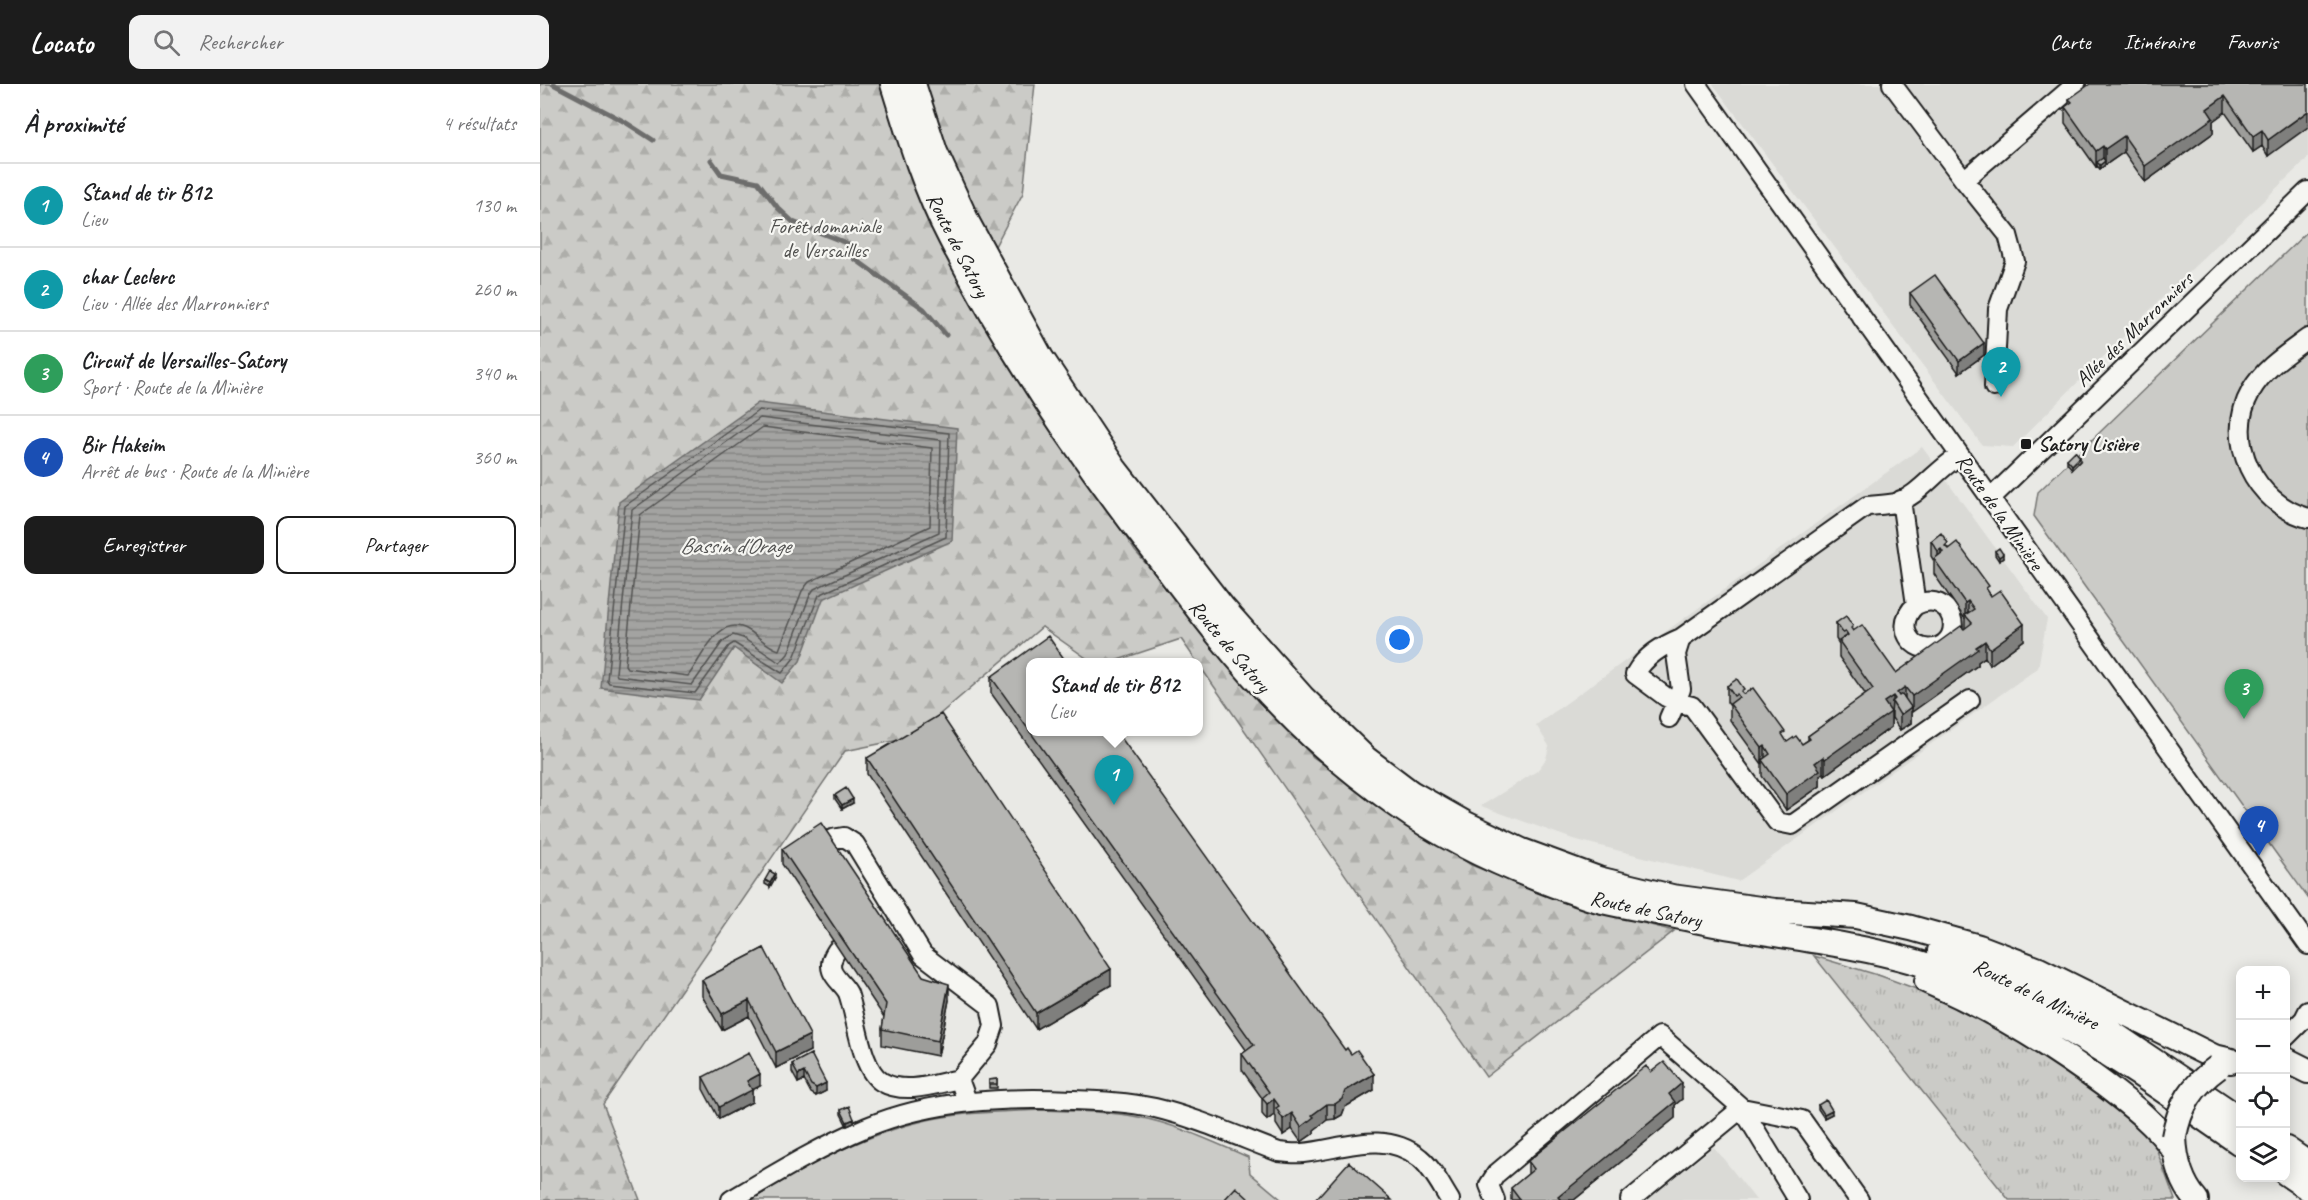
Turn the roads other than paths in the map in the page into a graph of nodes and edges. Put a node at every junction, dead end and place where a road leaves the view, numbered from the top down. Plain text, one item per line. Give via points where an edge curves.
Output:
1 (892, 84) edge
2 (913, 84) edge
3 (1696, 84) edge
4 (1892, 84) edge
5 (2076, 84) edge
6 (1964, 180) junction
7 (2308, 191) edge
8 (2308, 338) edge
9 (1995, 387) dead end
10 (1960, 456) junction
11 (1990, 499) junction
12 (1901, 500) junction
13 (2308, 518) edge
14 (1916, 605) dead end
15 (1681, 638) junction
16 (1970, 700) dead end
17 (1673, 710) junction
18 (832, 839) edge
19 (1775, 911) junction
20 (1800, 937) junction
21 (2307, 947) edge
22 (837, 950) edge
23 (2308, 1011) edge
24 (2290, 1033) edge
25 (2290, 1062) edge
26 (2230, 1063) edge
27 (2308, 1071) edge
28 (959, 1079) junction
29 (967, 1101) junction
30 (1742, 1108) junction
31 (2236, 1116) edge
32 (2236, 1140) edge
33 (2174, 1144) junction
34 (2290, 1152) edge
35 (2308, 1164) edge
36 (2290, 1176) edge
37 (2308, 1188) edge
38 (730, 1200) edge
39 (1450, 1200) edge
40 (1495, 1200) edge
41 (1630, 1200) edge
42 (1798, 1200) edge
43 (1858, 1200) edge
44 (2196, 1200) edge

1 - 20 main road, Route de Satory via 917,160 949,236 1024,368 1101,483 1209,624 1287,712 1355,774 1402,808 1452,840 1514,869 1591,898
2 - 19 main road, Route de Satory via 935,152 968,225 1041,358 1114,468 1223,608 1302,697 1366,759 1411,793 1522,851 1598,879 1672,897
3 - 10 street, Route de la Minière
4 - 6 street
5 - 6 street
6 - 9 street via 2008,235 2015,261 1998,309
7 - 11 street, Allée des Marronniers
8 - 13 street via 2277,361 2252,390 2243,414 2241,435 2246,463 2264,491 2284,508
10 - 11 street, Route de la Minière
10 - 12 street
11 - 21 street, Route de la Minière
12 - 14 street
12 - 15 street via 1867,506
15 - 17 street via 1676,654 1681,688
15 - 17 street via 1662,646 1635,674 1666,697
16 - 17 street via 1792,825 1777,822 1692,706
18 - 28 street via 844,837 855,844 923,955 990,1006 994,1026 988,1044
19 - 26 main road via 1856,916 1979,946 2039,970
19 - 31 main road, Route de la Minière via 1951,954 2026,985 2103,1027
20 - 32 main road, Route de la Minière via 1914,962 2018,1003 2080,1036
20 - 33 main road via 1906,972 2008,1021 2113,1091
22 - 28 street via 831,959 832,971 847,992 870,1069 880,1081 911,1089
23 - 24 street
25 - 27 main road
26 - 33 main road, bridge via 2206,1076 2187,1096 2176,1123
28 - 29 street
29 - 38 street via 868,1126 811,1152
29 - 39 street via 1039,1098 1119,1102 1156,1109 1279,1152 1301,1154 1381,1142 1403,1148 1421,1159
30 - 40 street via 1660,1036 1496,1174 1489,1185
30 - 41 street
30 - 42 street
30 - 43 street via 1802,1120
33 - 44 main road via 2183,1182
34 - 35 main road
36 - 37 main road

